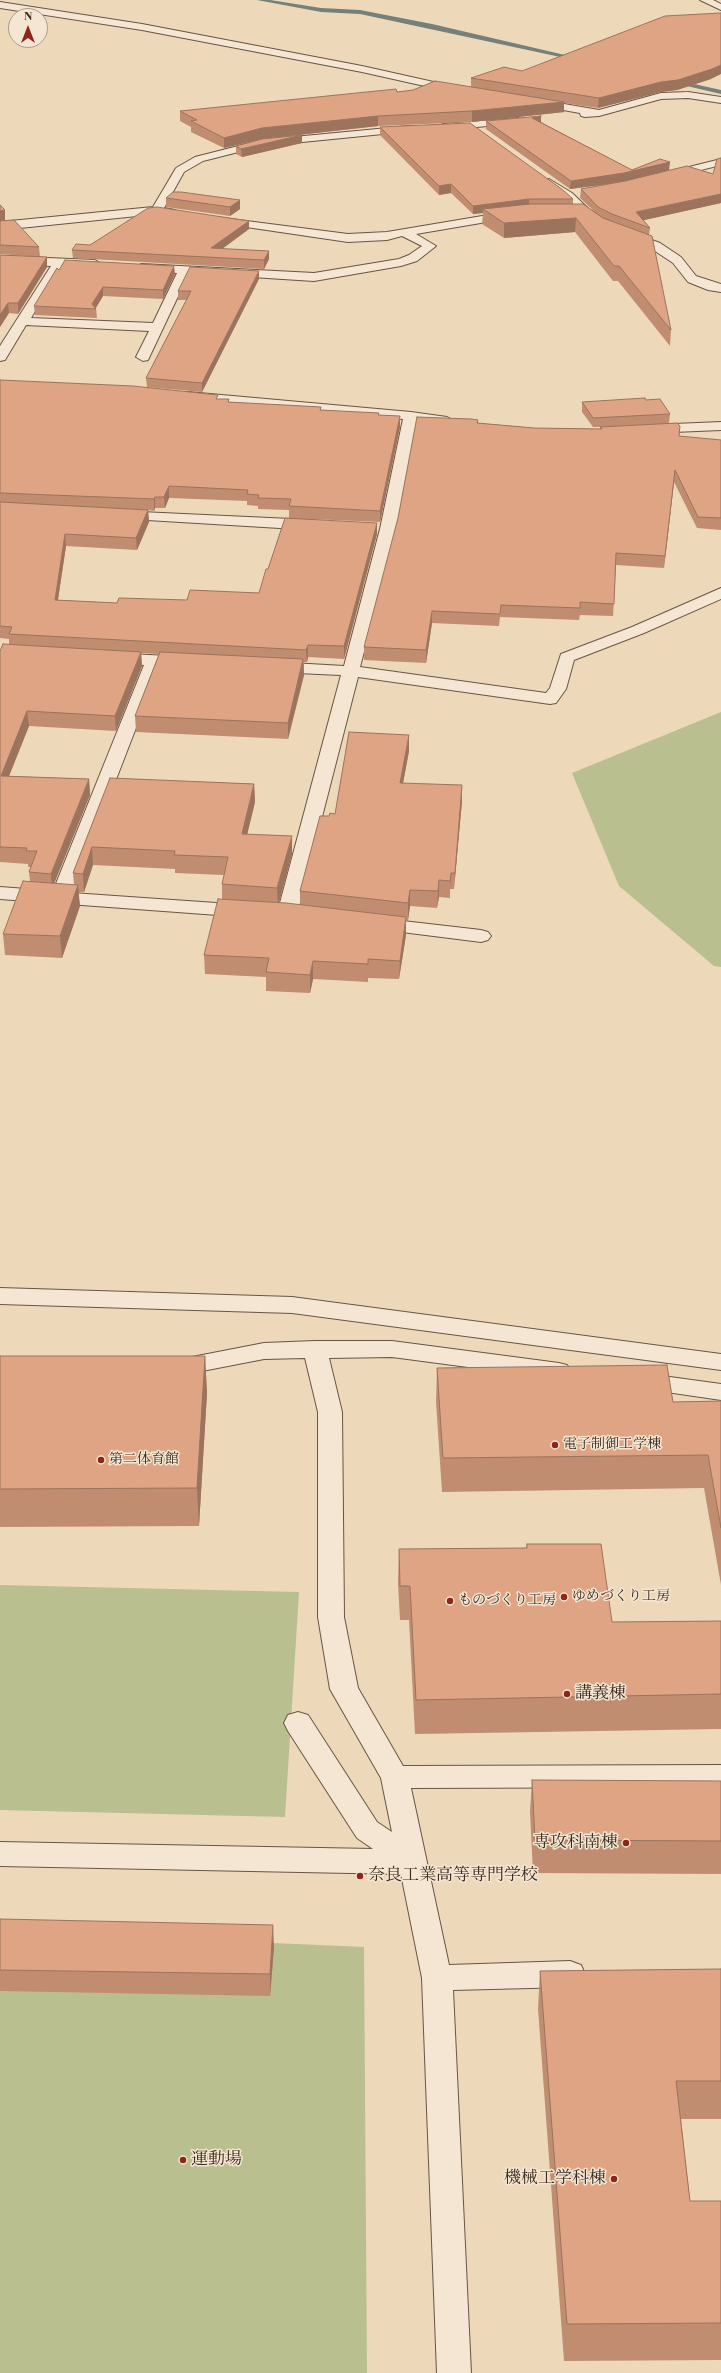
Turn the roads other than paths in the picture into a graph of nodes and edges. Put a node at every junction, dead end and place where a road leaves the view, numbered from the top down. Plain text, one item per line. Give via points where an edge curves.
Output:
1 (705, 0) edge
2 (0, 6) edge
3 (721, 7) edge
4 (463, 91) edge
5 (721, 100) edge
6 (524, 101) edge
7 (599, 113) junction
8 (559, 117) edge
9 (528, 120) edge
10 (472, 126) junction
11 (433, 128) edge
12 (417, 129) edge
13 (485, 135) edge
14 (721, 162) edge
15 (542, 177) edge
16 (651, 179) edge
17 (582, 193) edge
18 (568, 195) junction
19 (157, 210) junction
20 (181, 213) edge
21 (565, 213) edge
22 (587, 213) junction
23 (521, 214) edge
24 (204, 216) edge
25 (0, 226) edge
26 (404, 232) junction
27 (0, 260) edge
28 (59, 262) junction
29 (106, 265) edge
30 (130, 266) edge
31 (185, 269) junction
32 (721, 288) edge
33 (16, 324) junction
34 (157, 327) junction
35 (0, 357) edge
36 (143, 357) dead end
37 (174, 395) edge
38 (412, 416) junction
39 (464, 424) edge
40 (721, 426) edge
41 (636, 430) edge
42 (103, 514) edge
43 (324, 525) edge
44 (372, 528) edge
45 (388, 529) junction
46 (721, 593) edge
47 (100, 658) edge
48 (154, 661) junction
49 (202, 663) edge
50 (257, 666) edge
51 (351, 671) junction
52 (1, 894) edge
53 (60, 898) junction
54 (357, 922) edge
55 (481, 936) dead end
56 (0, 1296) edge
57 (315, 1349) junction
58 (721, 1362) edge
59 (154, 1365) edge
60 (580, 1373) edge
61 (619, 1379) edge
62 (721, 1392) edge
63 (298, 1723) dead end
64 (721, 1776) edge
65 (394, 1777) junction
66 (0, 1854) edge
67 (413, 1862) junction
68 (595, 1974) edge
69 (437, 1978) junction
70 (454, 2373) edge

1 - 3 street
2 - 4 street via 142,27
5 - 7 street via 688,95 661,96
6 - 7 street
7 - 8 street
9 - 10 street
10 - 11 street
10 - 13 street
12 - 19 street via 262,143 199,159 180,170
14 - 16 street
15 - 18 street
17 - 18 street
18 - 22 street
19 - 20 street
19 - 25 street
21 - 22 street
22 - 32 street via 607,228 656,246 677,260 692,279
23 - 26 street via 475,219
24 - 26 street via 348,238 387,236
26 - 31 street via 430,246 413,258 314,278
27 - 28 street
28 - 29 street
28 - 33 street
30 - 31 street
31 - 34 street
33 - 34 street
33 - 35 street
34 - 36 street
37 - 38 street
38 - 39 street
38 - 45 street
40 - 41 street
42 - 43 street
44 - 45 street
45 - 51 street
46 - 51 street via 567,658 558,689 550,699
47 - 48 street
48 - 49 street
48 - 53 street
50 - 51 street
51 - 53 street via 281,914
52 - 53 street
54 - 55 street
56 - 58 street via 292,1305
57 - 59 street via 264,1351 192,1365
57 - 60 street via 392,1349
57 - 65 street via 330,1412 331,1617 344,1689
61 - 62 street
63 - 67 street via 367,1830
64 - 65 street
65 - 67 street
66 - 67 street
67 - 69 street
68 - 69 street
69 - 70 street

